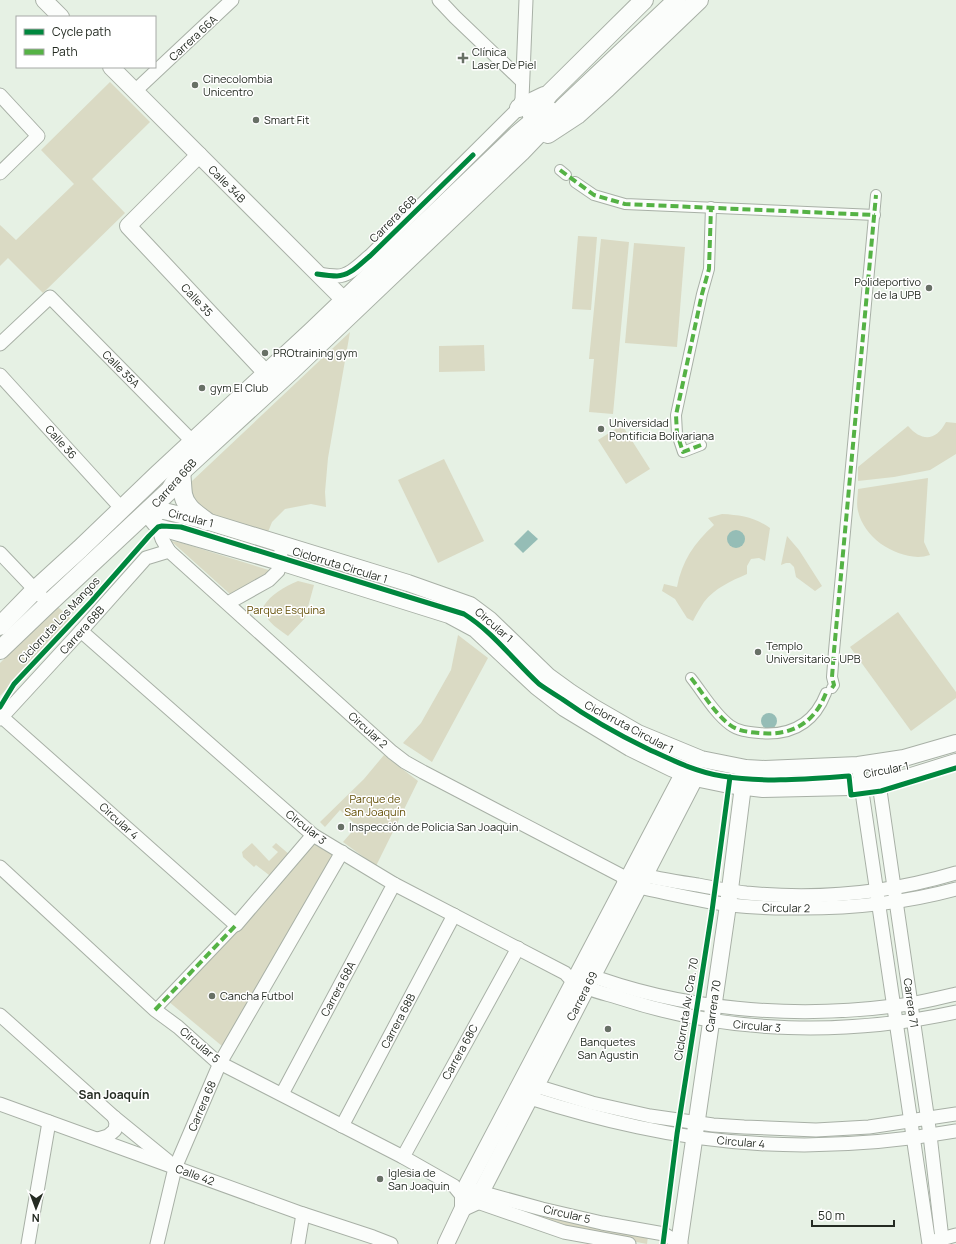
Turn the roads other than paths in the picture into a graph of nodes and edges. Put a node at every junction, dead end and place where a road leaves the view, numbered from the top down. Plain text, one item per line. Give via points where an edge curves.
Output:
1 (44, 0) edge
2 (232, 0) edge
3 (439, 0) edge
4 (526, 0) edge
5 (644, 0) edge
6 (662, 0) edge
7 (677, 0) edge
8 (699, 0) edge
9 (60, 16) edge
10 (602, 65) junction
11 (112, 68) edge
12 (522, 81) junction
13 (135, 91) junction
14 (550, 93) junction
15 (0, 95) edge
16 (519, 108) junction
17 (519, 144) junction
18 (199, 155) junction
19 (0, 173) edge
20 (575, 182) dead end
21 (876, 195) dead end
22 (711, 207) junction
23 (875, 215) junction
24 (370, 256) junction
25 (317, 274) junction
26 (365, 280) junction
27 (344, 300) junction
28 (0, 344) edge
29 (266, 373) junction
30 (0, 375) edge
31 (193, 442) junction
32 (701, 445) dead end
33 (181, 472) junction
34 (154, 478) junction
35 (122, 509) junction
36 (154, 520) junction
37 (206, 521) junction
38 (282, 544) junction
39 (169, 551) junction
40 (0, 553) edge
41 (280, 562) junction
42 (35, 590) junction
43 (228, 603) junction
44 (48, 604) junction
45 (0, 626) edge
46 (81, 631) junction
47 (0, 650) edge
48 (691, 678) dead end
49 (1, 718) edge
50 (956, 743) edge
51 (956, 762) edge
52 (876, 763) junction
53 (858, 765) junction
54 (746, 768) junction
55 (689, 776) junction
56 (879, 783) junction
57 (861, 786) junction
58 (743, 787) junction
59 (313, 835) junction
60 (342, 852) junction
61 (0, 867) edge
62 (956, 873) edge
63 (632, 879) junction
64 (394, 884) junction
65 (894, 888) junction
66 (956, 889) edge
67 (876, 890) junction
68 (729, 898) junction
69 (896, 902) junction
70 (879, 905) junction
71 (454, 915) junction
72 (236, 925) junction
73 (518, 948) junction
74 (579, 978) junction
75 (956, 994) edge
76 (911, 1004) junction
77 (893, 1006) junction
78 (155, 1010) junction
79 (825, 1012) junction
80 (956, 1012) edge
81 (712, 1013) junction
82 (0, 1015) edge
83 (914, 1020) junction
84 (896, 1023) junction
85 (826, 1029) junction
86 (220, 1063) junction
87 (533, 1092) junction
88 (282, 1094) junction
89 (0, 1104) edge
90 (956, 1114) edge
91 (114, 1117) junction
92 (927, 1119) junction
93 (910, 1121) junction
94 (49, 1122) junction
95 (342, 1126) junction
96 (695, 1130) junction
97 (816, 1130) junction
98 (956, 1131) edge
99 (930, 1135) junction
100 (913, 1138) junction
101 (98, 1140) junction
102 (816, 1145) junction
103 (403, 1157) junction
104 (175, 1168) junction
105 (467, 1195) junction
106 (303, 1214) junction
107 (956, 1235) edge
108 (932, 1243) edge
109 (28, 1244) edge
110 (157, 1244) edge
111 (298, 1244) edge
112 (391, 1244) edge
113 (446, 1244) edge
114 (629, 1244) edge
115 (680, 1244) edge

1 - 9 street
2 - 13 street, Carrera 66A
3 - 12 street
4 - 12 street
5 - 14 main road
6 - 10 main road, Carrera 66B
7 - 10 main road, Carrera 66B
8 - 17 main road via 577,115
10 - 17 main road, Carrera 66B via 565,106
11 - 13 street, Calle 34B
12 - 16 street
13 - 18 street, Calle 34B
14 - 16 main road
14 - 17 main road
15 - 19 street via 38,136
16 - 24 street, Carrera 66B
17 - 26 main road, Carrera 66B
17 - 33 main road, Carrera 66B via 291,371
18 - 25 street, Calle 34B
18 - 29 street, Calle 35 via 128,226
20 - 22 street via 594,195 625,204
21 - 23 street
22 - 23 street
22 - 32 street via 709,269 676,415 677,434 683,452
23 - 48 street via 832,677 828,693 812,717 788,732 769,734 742,731 730,726
24 - 25 street, Carrera 66B via 345,275
24 - 26 main road
25 - 27 street, Calle 34B
26 - 27 main road, Carrera 66B
27 - 29 main road, Carrera 66B
28 - 31 street, Calle 35A via 50,297
29 - 31 main road, Carrera 66B
30 - 35 street, Calle 36
31 - 34 main road, Carrera 66B
33 - 36 main road, Carrera 66B
33 - 37 main road via 185,502
34 - 35 main road, Carrera 66B
34 - 36 main road via 151,496
35 - 36 main road
35 - 42 main road, Carrera 66B
36 - 37 street, Circular 1 via 164,511
36 - 39 street, Circular 2
36 - 41 street, Circular 1
36 - 44 main road, Carrera 66B via 133,524
37 - 38 street, Circular 1
38 - 41 street
38 - 54 street, Circular 1 via 470,605 490,620 548,676 593,707 638,733 701,760
39 - 43 street, Circular 2
39 - 46 street, Carrera 68B via 146,558
40 - 42 street
41 - 43 street via 278,571 270,580
41 - 55 street, Circular 1 via 449,615 464,622 564,708 630,748
42 - 44 street
42 - 45 main road, Carrera 66B
43 - 63 street, Circular 2 via 405,762
44 - 47 main road, Carrera 66B
46 - 49 street, Carrera 68B
46 - 59 street, Circular 3
49 - 72 street, Circular 4
50 - 52 street, Circular 1
51 - 56 street, Circular 1
52 - 53 street, Circular 1
52 - 56 street, Carrera 71
53 - 54 street, Circular 1
53 - 57 street, Carrera 71
54 - 58 street, Carrera 70
55 - 58 street, Circular 1
55 - 63 street, Carrera 69
56 - 57 street, Circular 1
56 - 65 street, Carrera 71
57 - 58 street, Circular 1 via 787,789
57 - 67 street, Carrera 71
58 - 68 street, Carrera 70
59 - 60 street, Circular 3
59 - 72 street
60 - 64 street, Circular 3
60 - 86 street, Carrera 68
61 - 78 street, Circular 5
62 - 65 street, Circular 2
63 - 68 street, Circular 2
63 - 74 street, Carrera 69
64 - 71 street, Circular 3
64 - 88 street, Carrera 68A
65 - 67 street, Circular 2
65 - 69 street, Carrera 71
66 - 69 street, Circular 2
67 - 68 street, Circular 2 via 809,896 774,894
67 - 70 street, Carrera 71
68 - 70 street, Circular 2 via 805,908
68 - 81 street, Carrera 70
69 - 70 street, Circular 2
69 - 76 street, Carrera 71
70 - 77 street, Carrera 71
71 - 73 street, Circular 3
71 - 95 street, Carrera 68B
72 - 78 street
73 - 74 street, Circular 3
73 - 103 street, Carrera 68C
74 - 81 street, Circular 3 via 657,994
74 - 87 street, Carrera 69
74 - 105 street, Carrera 69
75 - 76 street, Circular 3
76 - 77 street, Circular 3
76 - 83 street, Carrera 71
77 - 79 street, Circular 3
77 - 84 street, Carrera 71
78 - 86 street, Circular 5
79 - 81 street, Circular 3 via 751,1009
79 - 85 street
80 - 83 street, Circular 3
81 - 85 street, Circular 3 via 750,1026
81 - 96 street, Carrera 70
82 - 91 street
83 - 84 street, Circular 3
83 - 92 street, Carrera 71
84 - 85 street, Circular 3
84 - 93 street, Carrera 71
86 - 88 street, Circular 5
86 - 104 street, Carrera 68
87 - 96 street, Circular 4 via 564,1095
87 - 105 street, Carrera 69
88 - 95 street, Circular 5
89 - 94 street, Calle 42
90 - 92 street, Circular 4
91 - 101 street via 115,1130
91 - 104 street
92 - 93 street, Circular 4
92 - 99 street, Carrera 71
93 - 97 street, Circular 4 via 869,1128
93 - 100 street, Carrera 71
94 - 101 street, Calle 42
94 - 109 street
95 - 103 street, Circular 5
96 - 97 street, Circular 4 via 744,1127
96 - 102 street, Circular 4 via 759,1144
96 - 115 street, Carrera 70
97 - 102 street
98 - 99 street, Circular 4
99 - 100 street, Circular 4
99 - 108 street, Carrera 71
100 - 102 street, Circular 4
100 - 108 street, Carrera 71
101 - 104 street, Calle 42
103 - 105 street, Circular 5
104 - 106 street, Calle 42
104 - 110 street, Carrera 68
105 - 113 street, Carrera 69
105 - 114 street, Circular 5 via 564,1232
105 - 115 street, Circular 5 via 664,1234
106 - 111 street
106 - 112 street, Calle 42
107 - 108 street

